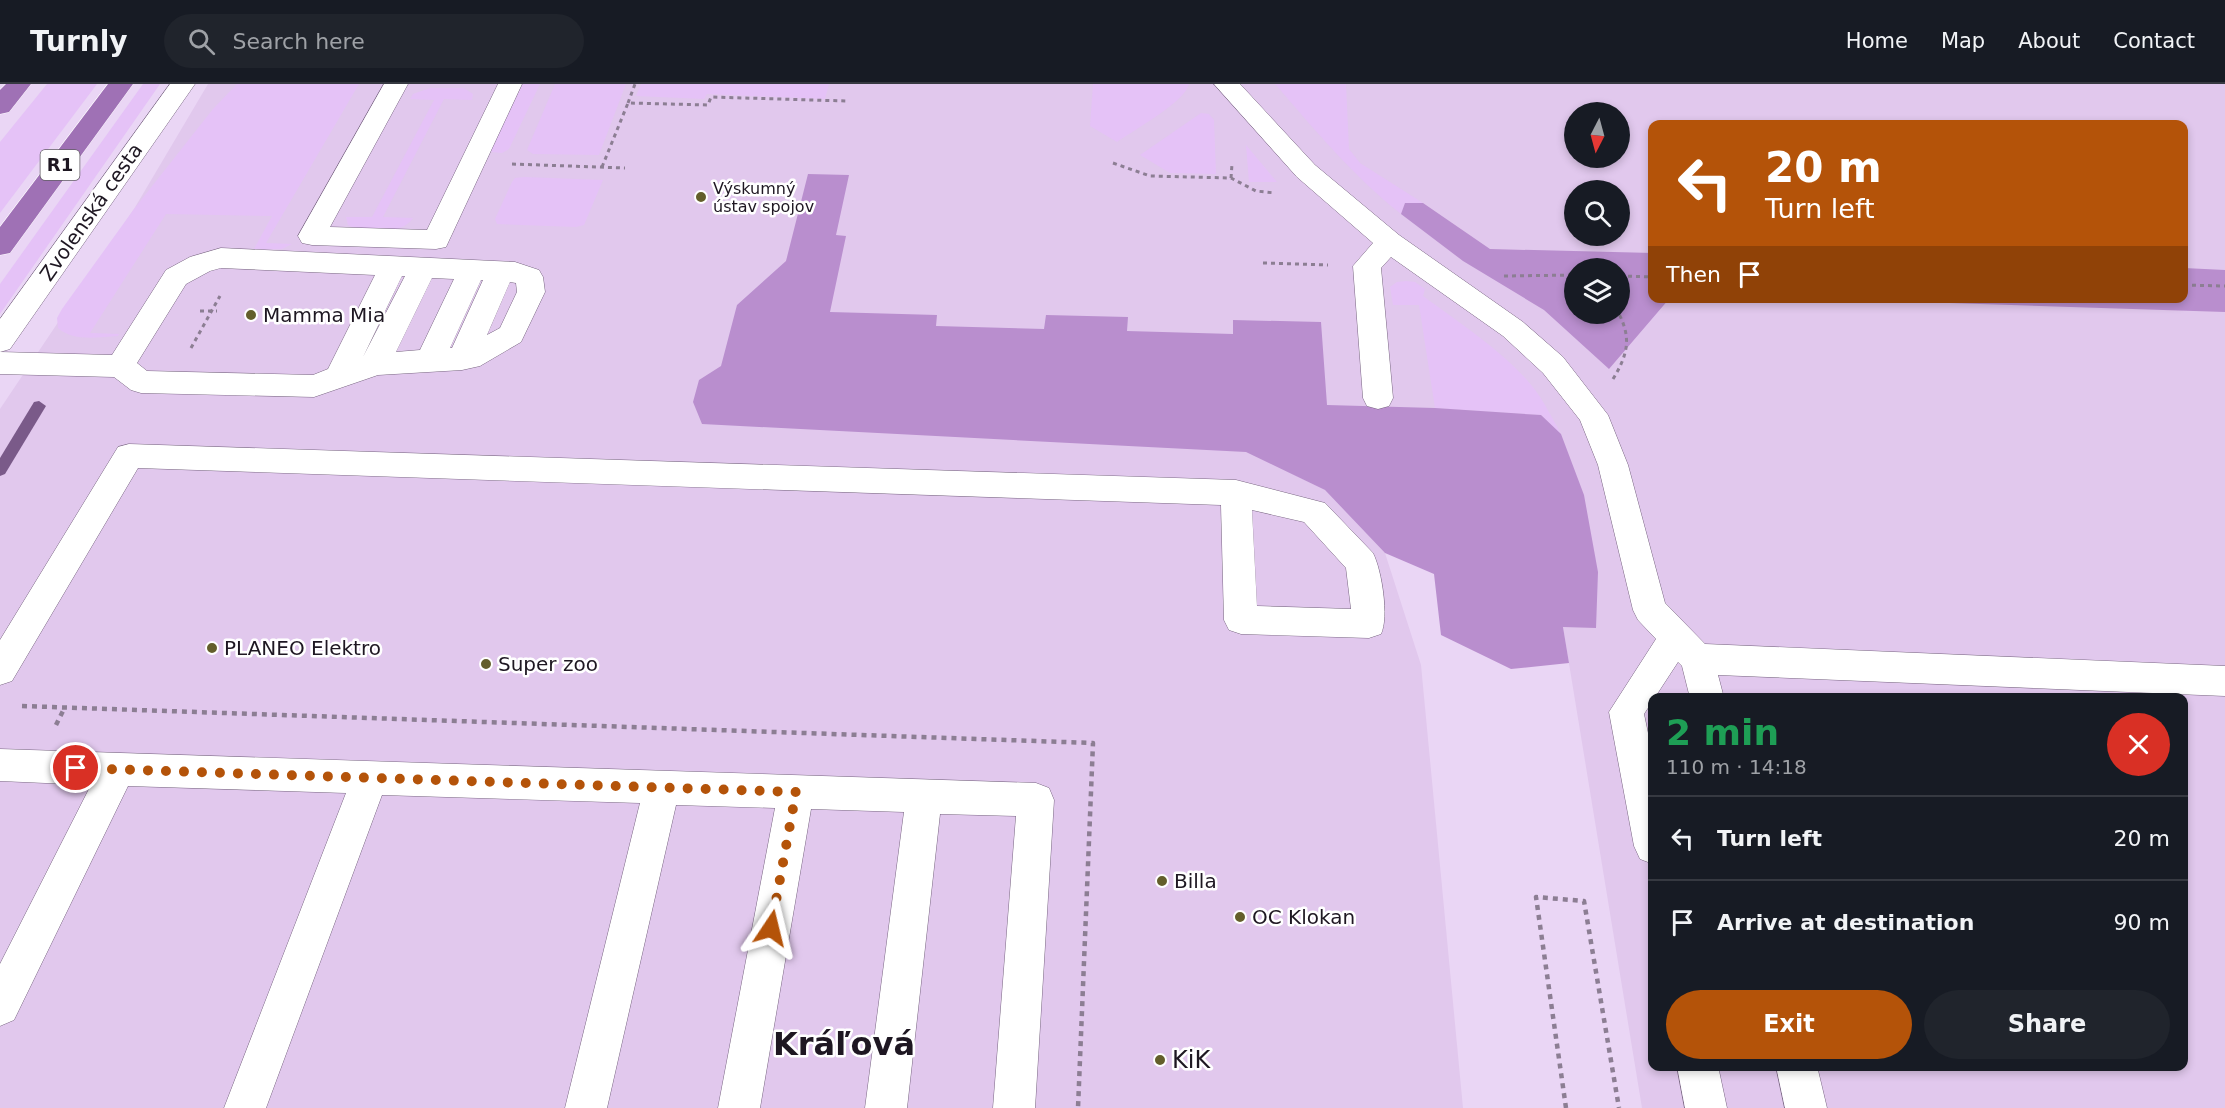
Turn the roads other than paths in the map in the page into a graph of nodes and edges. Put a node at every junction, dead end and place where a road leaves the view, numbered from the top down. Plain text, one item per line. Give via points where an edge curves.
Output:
1 (19, 84) edge
2 (121, 84) edge
3 (396, 84) edge
4 (510, 84) edge
5 (1226, 84) edge
6 (183, 87) edge
7 (0, 106) edge
8 (312, 236) junction
9 (1389, 242) junction
10 (0, 246) edge
11 (299, 261) junction
12 (394, 265) junction
13 (423, 267) junction
14 (472, 269) junction
15 (0, 341) edge
16 (430, 361) junction
17 (0, 363) edge
18 (376, 364) junction
19 (120, 366) junction
20 (339, 378) junction
21 (1378, 398) dead end
22 (1236, 493) junction
23 (1687, 648) junction
24 (0, 670) edge
25 (2224, 683) edge
26 (2081, 686) edge
27 (1705, 693) edge
28 (0, 765) edge
29 (118, 769) junction
30 (370, 777) junction
31 (662, 787) junction
32 (796, 792) junction
33 (924, 796) junction
34 (1648, 821) edge
35 (0, 1006) edge
36 (1698, 1071) edge
37 (1797, 1071) edge
38 (245, 1108) edge
39 (586, 1108) edge
40 (739, 1108) edge
41 (886, 1108) edge
42 (1014, 1108) edge
43 (1706, 1108) edge
44 (1806, 1108) edge

1 - 7 highway
2 - 10 highway, R1
3 - 8 street
4 - 8 street via 436,240
5 - 9 street via 1306,171
6 - 15 street, Zvolenská cesta
8 - 11 street
9 - 21 street via 1367,266
9 - 23 street via 1513,329 1553,365 1593,415 1613,465 1650,610
11 - 12 street
11 - 19 street via 221,258 176,277
12 - 13 street
12 - 20 street
13 - 14 street
13 - 18 street
14 - 16 street
14 - 16 street via 529,277 531,292 511,335 470,358
16 - 18 street
17 - 19 street
18 - 20 street
19 - 20 street via 141,382 314,386
22 - 22 street via 1314,512 1362,563 1369,624 1241,620
22 - 24 street via 129,456
23 - 26 street
23 - 27 street
23 - 34 street via 1626,712
25 - 26 street
28 - 29 street
29 - 30 street
29 - 35 street
30 - 31 street
30 - 38 street
31 - 32 street
31 - 39 street
32 - 33 street
32 - 40 street
33 - 41 street
33 - 42 street via 1036,800
36 - 43 street
37 - 44 street

